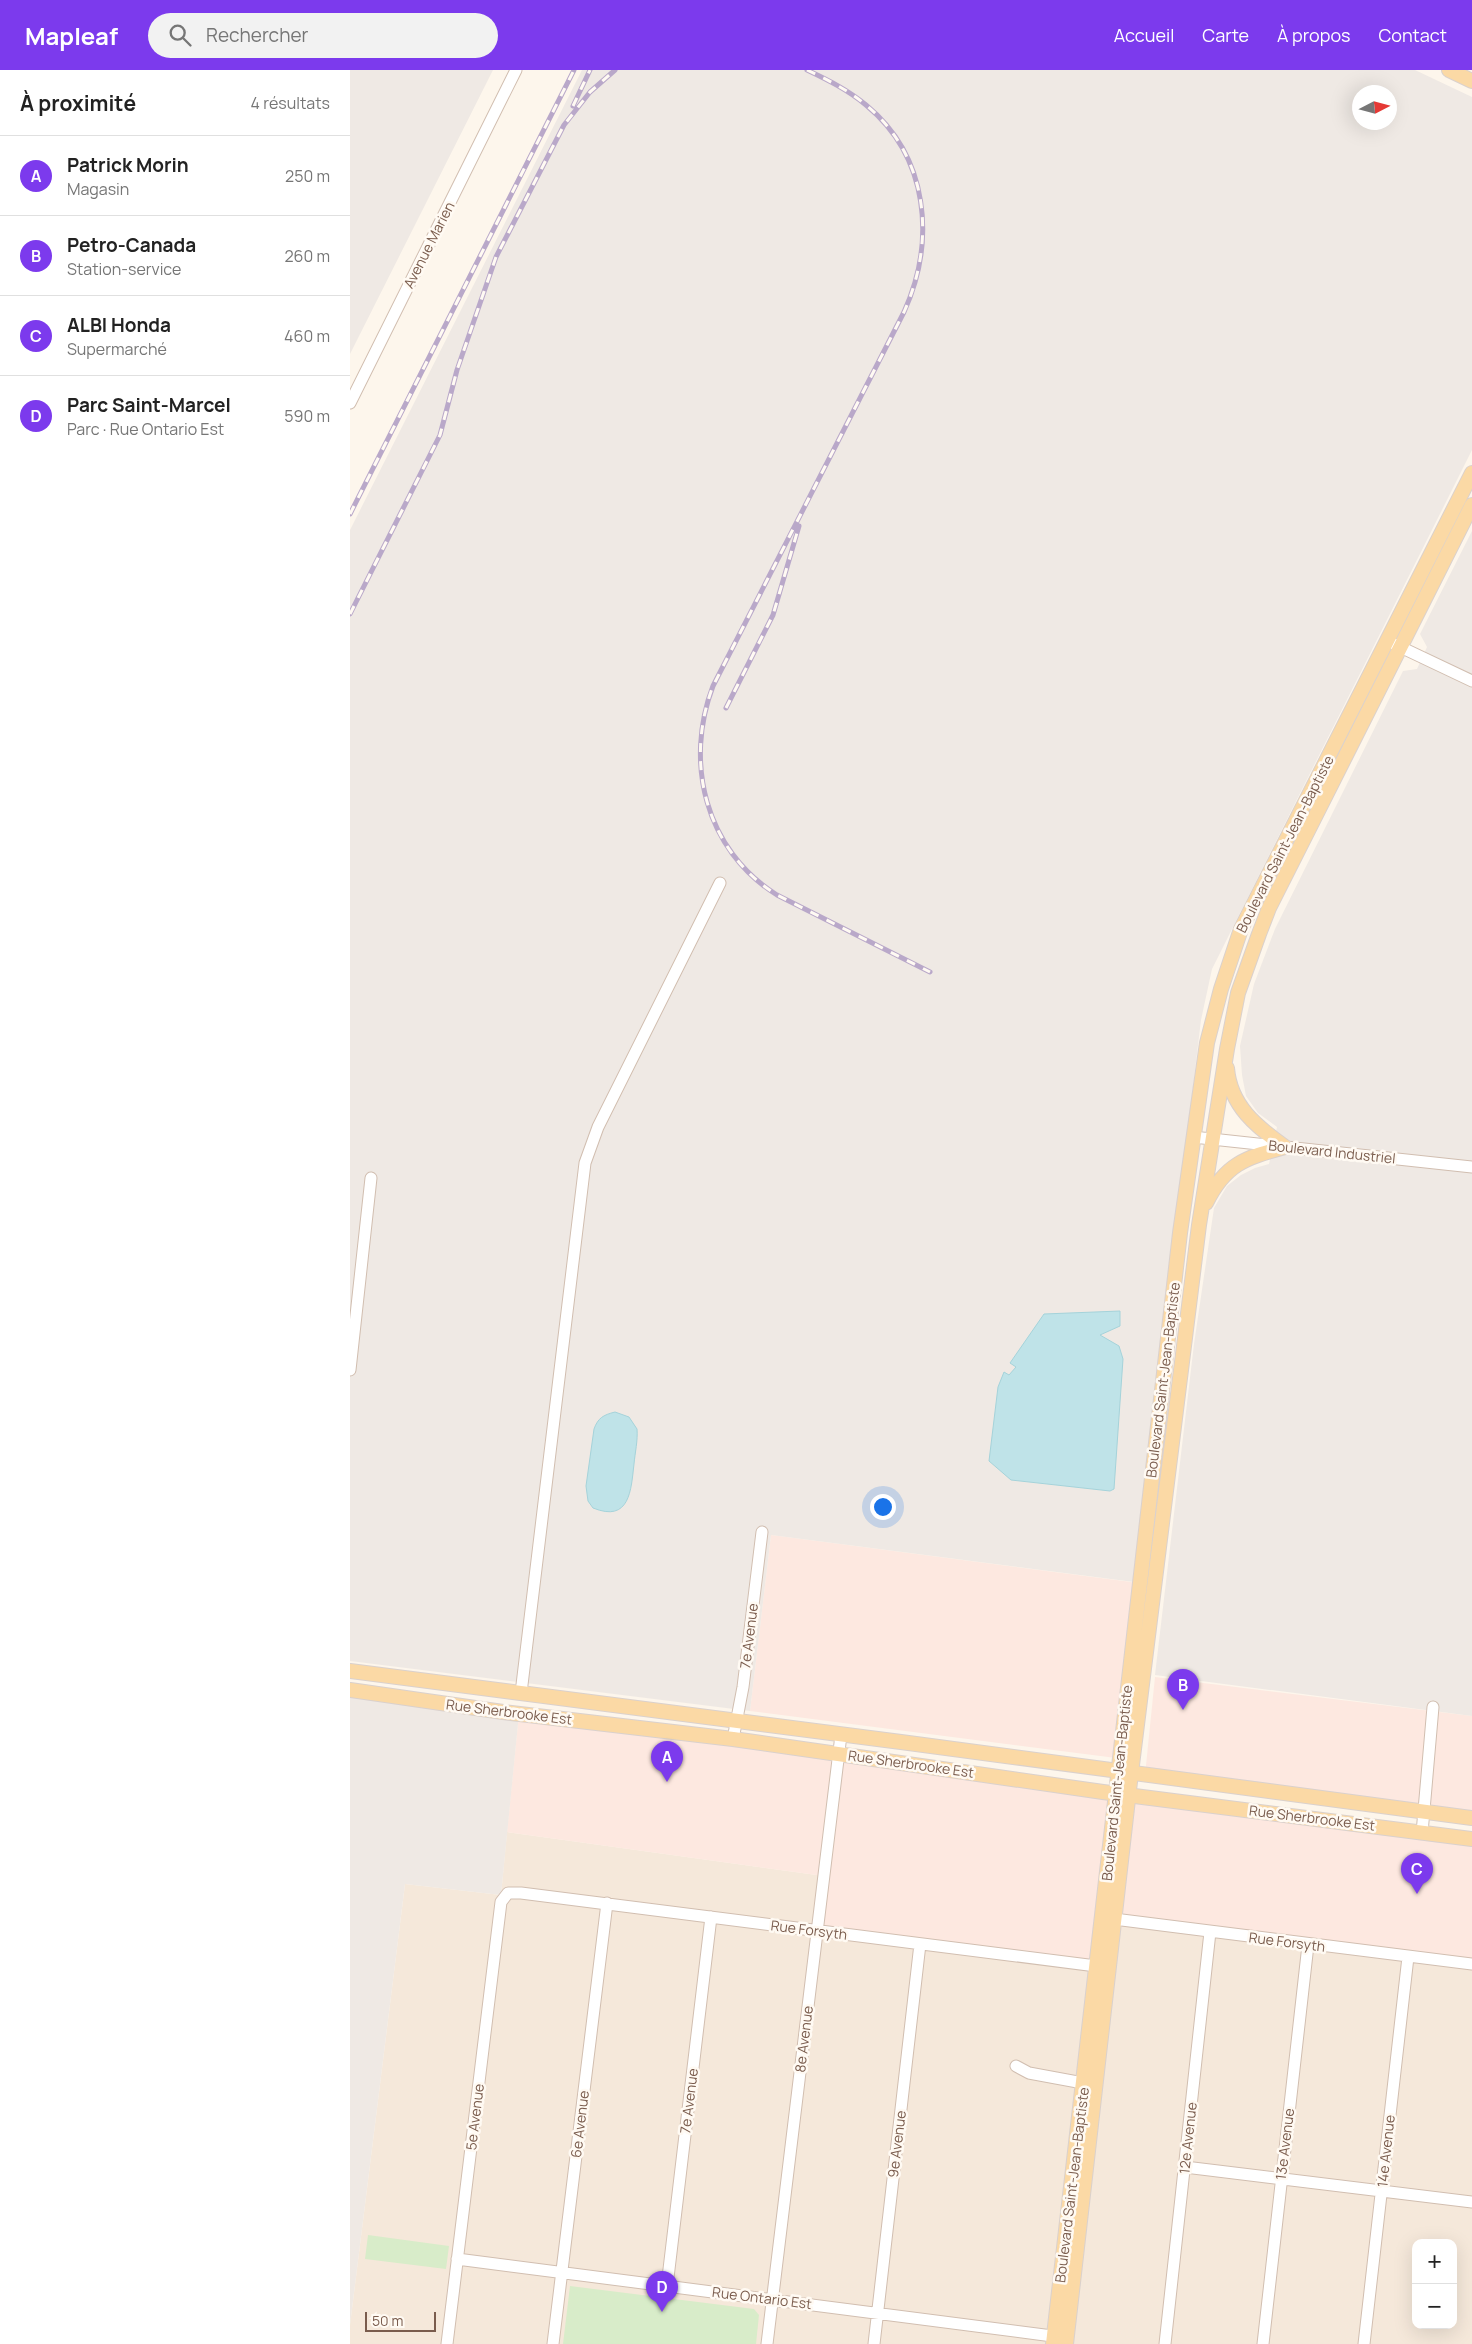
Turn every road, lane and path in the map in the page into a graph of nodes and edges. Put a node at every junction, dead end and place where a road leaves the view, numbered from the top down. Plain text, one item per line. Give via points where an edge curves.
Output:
1 (516, 70) edge
2 (520, 70) edge
3 (1450, 70) edge
4 (1472, 81) edge
5 (509, 87) junction
6 (350, 403) edge
7 (1472, 473) edge
8 (1472, 506) edge
9 (1387, 641) junction
10 (1400, 648) junction
11 (1472, 681) edge
12 (720, 883) dead end
13 (1227, 1049) junction
14 (1193, 1137) junction
15 (1211, 1139) junction
16 (1285, 1147) junction
17 (1472, 1167) edge
18 (371, 1178) dead end
19 (1199, 1225) junction
20 (1167, 1356) junction
21 (1183, 1358) junction
22 (350, 1370) edge
23 (762, 1532) dead end
24 (1145, 1532) junction
25 (1162, 1534) junction
26 (1139, 1578) junction
27 (1156, 1580) junction
28 (350, 1671) edge
29 (350, 1690) edge
30 (521, 1694) junction
31 (1434, 1707) dead end
32 (632, 1708) junction
33 (519, 1714) junction
34 (675, 1714) junction
35 (736, 1722) junction
36 (629, 1727) junction
37 (675, 1732) junction
38 (842, 1734) junction
39 (733, 1739) junction
40 (968, 1751) junction
41 (838, 1754) junction
42 (964, 1772) junction
43 (1124, 1772) junction
44 (1115, 1793) junction
45 (1130, 1796) junction
46 (1316, 1797) junction
47 (1424, 1812) junction
48 (1313, 1818) junction
49 (1472, 1818) edge
50 (1422, 1833) junction
51 (1472, 1839) edge
52 (508, 1893) joint
53 (607, 1903) junction
54 (711, 1917) junction
55 (1109, 1919) junction
56 (818, 1931) junction
57 (1210, 1932) junction
58 (920, 1944) junction
59 (1308, 1945) junction
60 (1408, 1957) junction
61 (1472, 1964) edge
62 (1103, 1966) junction
63 (1016, 2066) dead end
64 (1090, 2084) junction
65 (1185, 2167) junction
66 (1281, 2177) junction
67 (1382, 2190) junction
68 (1472, 2202) edge
69 (457, 2259) junction
70 (562, 2273) junction
71 (667, 2286) junction
72 (772, 2300) junction
73 (877, 2314) junction
74 (1060, 2340) edge
75 (447, 2344) edge
76 (553, 2344) edge
77 (767, 2344) edge
78 (874, 2344) edge
79 (1164, 2344) edge
80 (1263, 2344) edge
81 (1364, 2344) edge

1 - 5 street, Avenue Marien
2 - 5 street, Avenue Marien
3 - 4 main road
5 - 6 street, Avenue Marien
7 - 9 main road, Boulevard Saint-Jean-Baptiste
8 - 10 main road, Boulevard Saint-Jean-Baptiste
9 - 10 street
9 - 14 main road, Boulevard Saint-Jean-Baptiste via 1241,929 1207,1043
10 - 11 street
10 - 13 main road, Boulevard Saint-Jean-Baptiste via 1269,908 1238,993
12 - 30 street via 598,1127 584,1163
13 - 15 main road, Boulevard Saint-Jean-Baptiste
13 - 16 main road via 1227,1071 1232,1091 1242,1110 1255,1125
14 - 15 street, Boulevard Industriel
14 - 20 main road, Boulevard Saint-Jean-Baptiste
15 - 16 street, Boulevard Industriel
15 - 19 main road, Boulevard Saint-Jean-Baptiste
16 - 17 street, Boulevard Industriel
16 - 19 main road via 1238,1162 1216,1183
18 - 22 street
19 - 21 main road, Boulevard Saint-Jean-Baptiste
20 - 21 main road
20 - 24 main road, Boulevard Saint-Jean-Baptiste
21 - 25 main road, Boulevard Saint-Jean-Baptiste
23 - 35 street, 7e Avenue
24 - 25 main road
24 - 26 main road, Boulevard Saint-Jean-Baptiste
25 - 27 main road, Boulevard Saint-Jean-Baptiste
26 - 27 main road
26 - 43 main road, Boulevard Saint-Jean-Baptiste
27 - 43 main road, Boulevard Saint-Jean-Baptiste
28 - 30 main road, Rue Sherbrooke Est
29 - 33 main road, Rue Sherbrooke Est
30 - 32 main road, Rue Sherbrooke Est
30 - 33 main road
31 - 47 street
32 - 34 main road, Rue Sherbrooke Est
32 - 36 main road
33 - 36 main road, Rue Sherbrooke Est
34 - 35 main road, Rue Sherbrooke Est
34 - 37 main road
35 - 38 main road, Rue Sherbrooke Est
35 - 39 street, 7e Avenue
36 - 37 main road, Rue Sherbrooke Est
37 - 39 main road, Rue Sherbrooke Est
38 - 40 main road, Rue Sherbrooke Est
38 - 41 street, 8e Avenue
39 - 41 main road, Rue Sherbrooke Est
40 - 42 main road
40 - 43 main road, Rue Sherbrooke Est
41 - 42 main road, Rue Sherbrooke Est
41 - 56 street, 8e Avenue
42 - 44 main road, Rue Sherbrooke Est
43 - 44 main road, Boulevard Saint-Jean-Baptiste
43 - 45 main road, Boulevard Saint-Jean-Baptiste
43 - 46 main road, Rue Sherbrooke Est
44 - 45 main road, Rue Sherbrooke Est
44 - 55 main road, Boulevard Saint-Jean-Baptiste
45 - 48 main road, Rue Sherbrooke Est
45 - 55 main road, Boulevard Saint-Jean-Baptiste
46 - 47 main road, Rue Sherbrooke Est
46 - 48 main road
47 - 49 main road, Rue Sherbrooke Est
47 - 50 street
48 - 50 main road, Rue Sherbrooke Est
50 - 51 main road, Rue Sherbrooke Est
52 - 53 street, Rue Forsyth
52 - 69 street, 5e Avenue via 501,1902
53 - 54 street, Rue Forsyth
53 - 70 street, 6e Avenue
54 - 56 street, Rue Forsyth
54 - 71 street, 7e Avenue
55 - 57 street, Rue Forsyth
55 - 62 main road, Boulevard Saint-Jean-Baptiste
56 - 58 street, Rue Forsyth
56 - 72 street, 8e Avenue
57 - 59 street, Rue Forsyth
57 - 65 street, 12e Avenue
58 - 62 street, Rue Forsyth
58 - 73 street, 9e Avenue
59 - 60 street, Rue Forsyth
59 - 66 street, 13e Avenue
60 - 61 street, Rue Forsyth
60 - 67 street, 14e Avenue
62 - 64 main road, Boulevard Saint-Jean-Baptiste
63 - 64 street via 1029,2073
64 - 74 main road, Boulevard Saint-Jean-Baptiste
65 - 66 street
65 - 79 street, 12e Avenue
66 - 67 street
66 - 80 street, 13e Avenue
67 - 68 street
67 - 81 street, 14e Avenue
69 - 70 street, Rue Ontario Est
69 - 75 street, 5e Avenue
70 - 71 street, Rue Ontario Est
70 - 76 street, 6e Avenue
71 - 72 street, Rue Ontario Est
72 - 73 street, Rue Ontario Est
72 - 77 street, 8e Avenue
73 - 74 street, Rue Ontario Est
73 - 78 street, 9e Avenue

